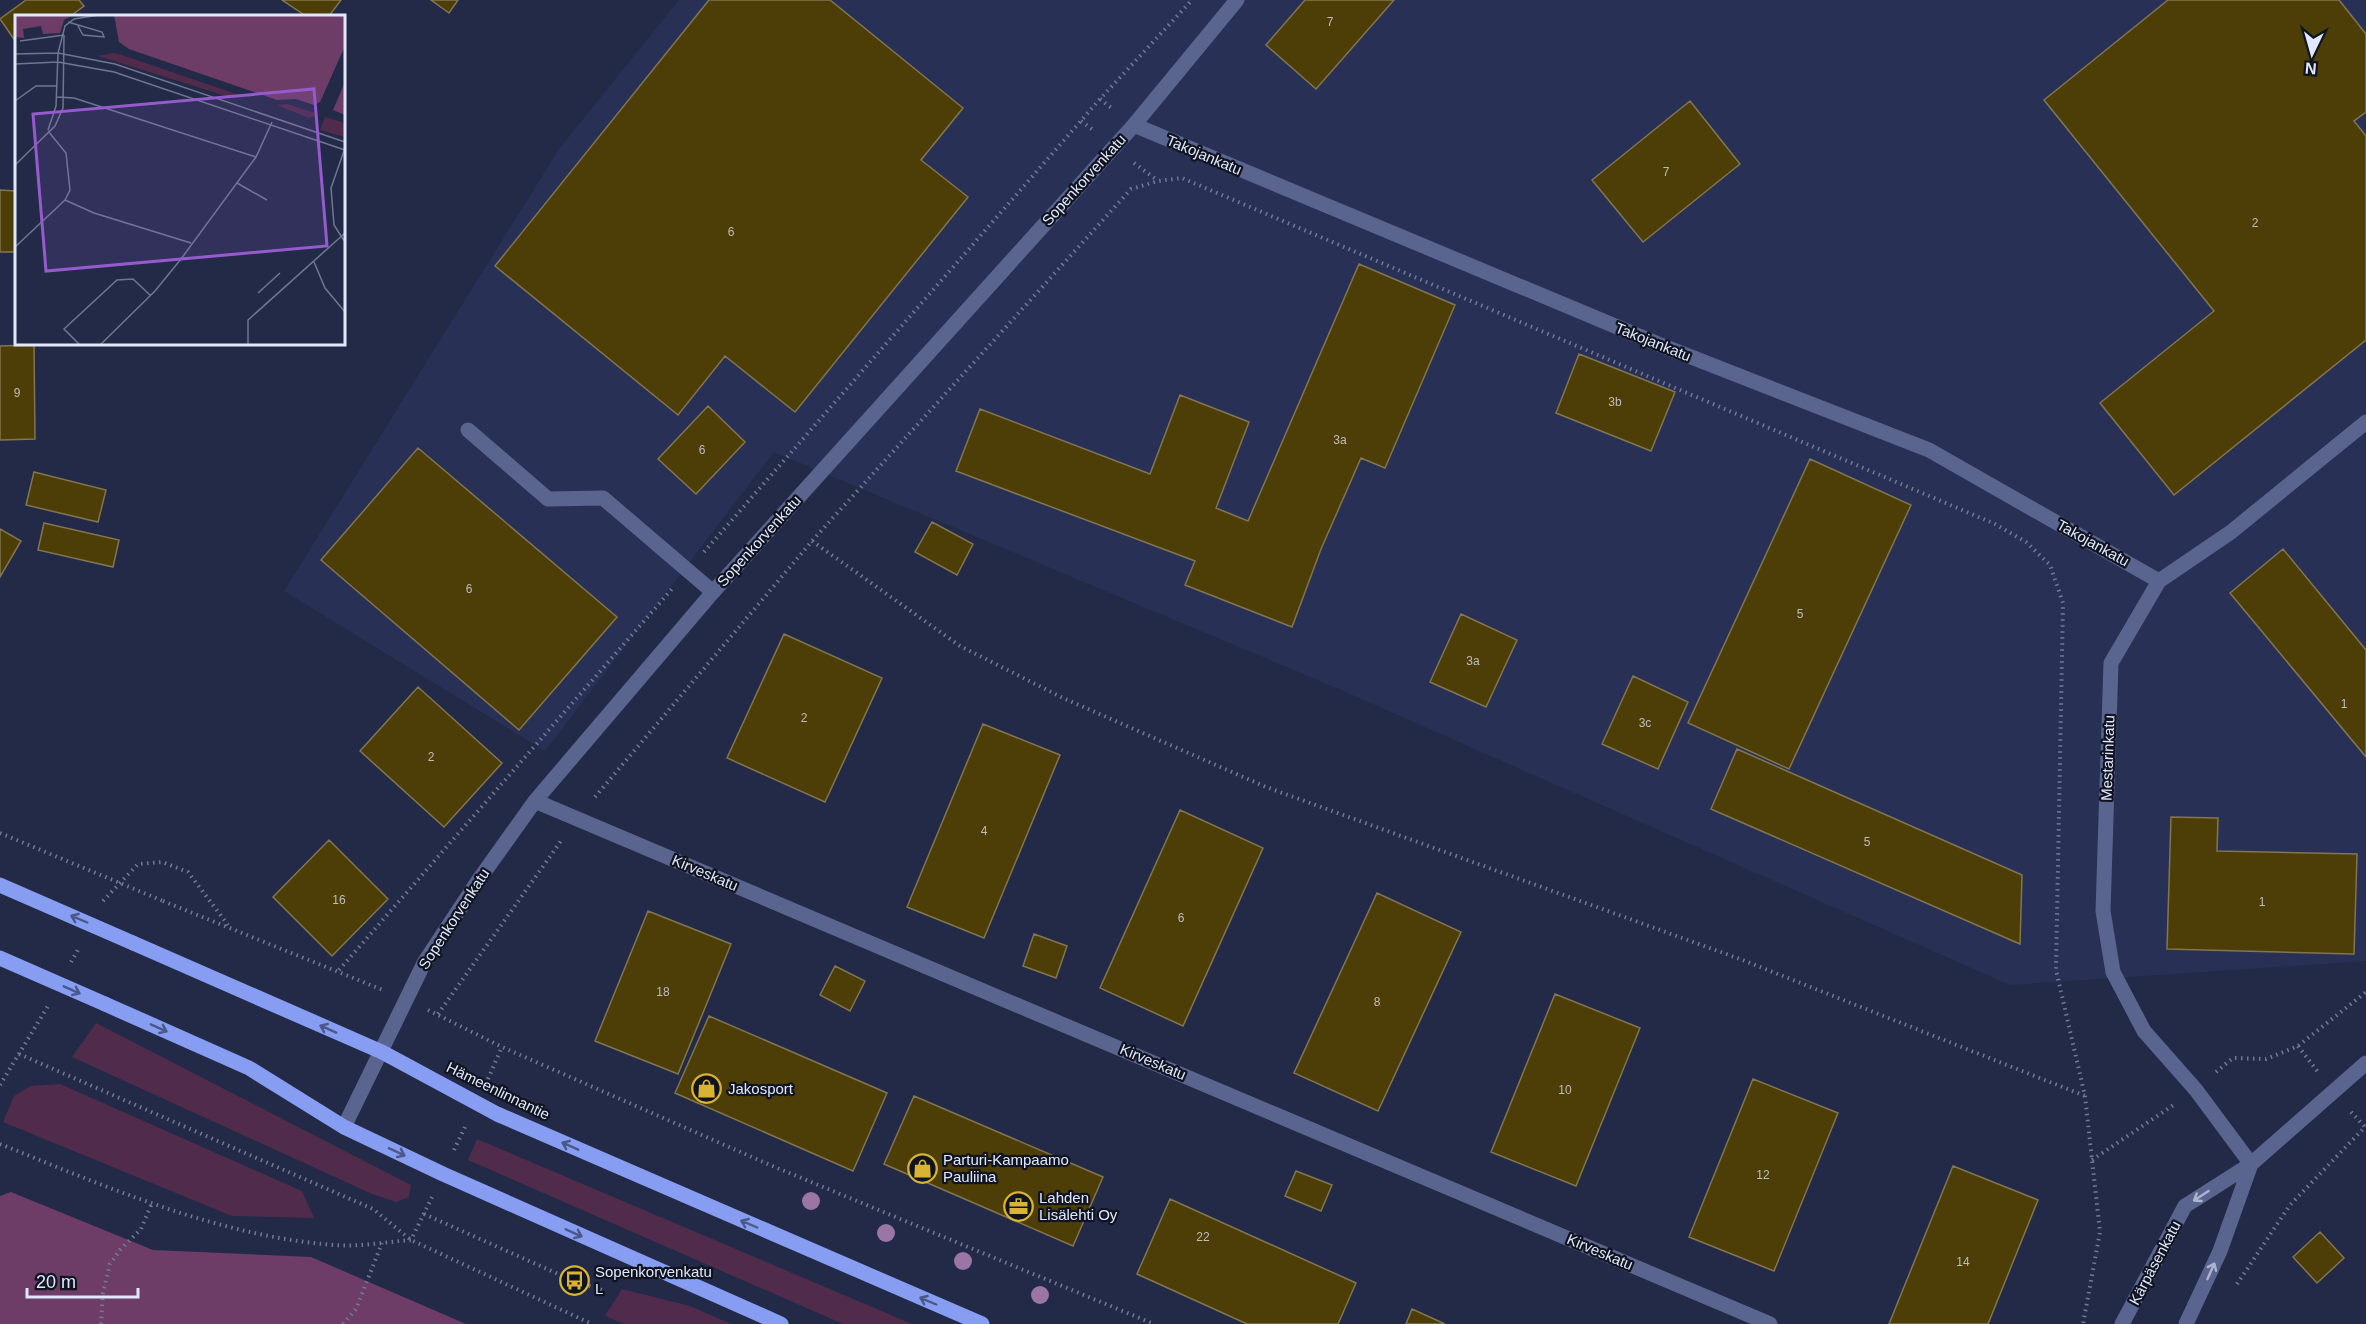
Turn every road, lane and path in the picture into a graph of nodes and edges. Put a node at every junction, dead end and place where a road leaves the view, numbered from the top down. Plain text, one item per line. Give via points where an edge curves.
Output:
1 (1192, 0) edge
2 (1237, 0) edge
3 (1134, 125) junction
4 (2366, 422) edge
5 (468, 430) dead end
6 (812, 542) junction
7 (688, 570) junction
8 (2159, 581) junction
9 (713, 592) junction
10 (535, 801) junction
11 (577, 819) junction
12 (0, 833) edge
13 (0, 885) edge
14 (0, 958) edge
15 (339, 970) junction
16 (2366, 992) edge
17 (406, 1000) junction
18 (438, 1014) junction
19 (502, 1047) junction
20 (382, 1052) junction
21 (2366, 1063) edge
22 (0, 1085) edge
23 (2196, 1090) junction
24 (2085, 1096) junction
25 (477, 1103) junction
26 (2366, 1126) edge
27 (344, 1127) junction
28 (0, 1144) edge
29 (2092, 1160) junction
30 (2251, 1164) junction
31 (443, 1174) junction
32 (152, 1203) junction
33 (424, 1214) junction
34 (411, 1240) junction
35 (382, 1243) junction
36 (602, 1290) dead end
37 (2230, 1294) dead end
38 (101, 1324) edge
39 (343, 1324) edge
40 (592, 1324) edge
41 (781, 1324) edge
42 (982, 1324) edge
43 (1154, 1324) edge
44 (1770, 1324) edge
45 (2083, 1324) edge
46 (2122, 1324) edge
47 (2186, 1324) edge

1 - 7 path via 1100,99
2 - 3 street, Sopenkorvenkatu
3 - 8 street, Takojankatu via 1658,344 1929,450
3 - 9 street, Sopenkorvenkatu
4 - 8 street, Mestarinkatu via 2231,532
5 - 7 street via 548,499 603,498
6 - 11 path
6 - 24 path via 960,646 1063,698 1266,787 1740,959
6 - 24 path via 1131,189 1182,178 1995,524 2026,542 2050,565 2062,603 2056,970
7 - 9 street
7 - 15 path
8 - 23 street, Mestarinkatu via 2111,663 2103,911 2113,972 2144,1030
9 - 10 street, Sopenkorvenkatu
10 - 11 street, Kirveskatu
10 - 17 street, Sopenkorvenkatu via 424,963
11 - 18 path
11 - 44 street, Kirveskatu
12 - 15 path, bridge
20 -> 13 main road, Hämeenlinnantie, bridge
14 -> 27 main road, bridge via 249,1068
15 - 17 path
16 - 23 path via 2298,1047 2266,1059 2233,1058
17 - 18 path
17 - 20 street, Sopenkorvenkatu
18 - 19 path
19 - 25 path
19 - 43 path via 770,1165
20 - 25 main road, Hämeenlinnantie
20 - 27 street, Sopenkorvenkatu
21 - 30 street, Kärpäsenkatu
22 - 34 path via 19,1054 373,1209
23 - 29 path
23 - 30 street, Mestarinkatu
24 - 29 path
25 - 31 path
42 -> 25 main road, Hämeenlinnantie
26 - 37 path via 2290,1205
27 -> 31 main road
28 - 32 path
29 - 45 path via 2100,1232
30 -> 46 street, Kärpäsenkatu via 2185,1206
47 -> 30 street, Kärpäsenkatu via 2220,1251
31 - 33 path
31 -> 41 main road
32 - 35 path via 251,1233 336,1246
32 - 38 path via 141,1229 110,1264
33 - 34 path
33 - 36 path
34 - 35 path
34 - 40 path
35 - 39 path via 356,1309

